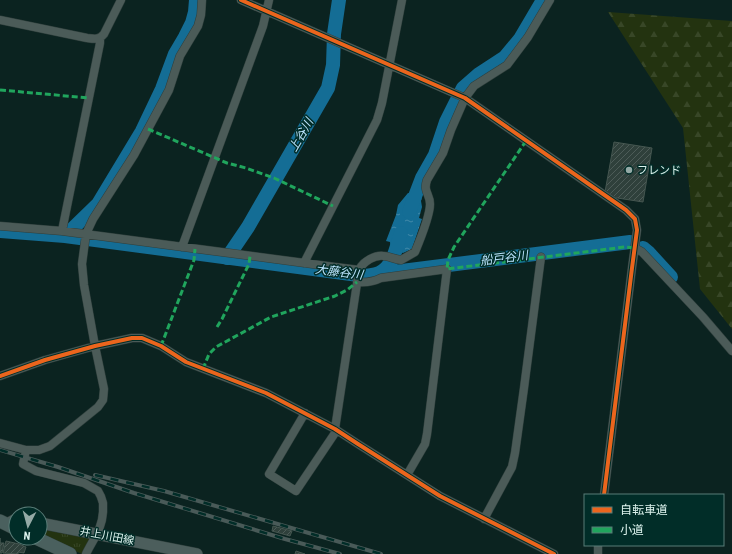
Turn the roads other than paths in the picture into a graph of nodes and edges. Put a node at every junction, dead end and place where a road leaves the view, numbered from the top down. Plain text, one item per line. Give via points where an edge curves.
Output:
1 (121, 0) edge
2 (202, 0) edge
3 (241, 0) edge
4 (269, 0) edge
5 (402, 0) edge
6 (550, 0) edge
7 (267, 12) junction
8 (0, 20) edge
9 (100, 38) junction
10 (389, 64) junction
11 (461, 95) junction
12 (0, 226) edge
13 (68, 232) junction
14 (86, 238) junction
15 (182, 247) junction
16 (635, 248) junction
17 (541, 257) dead end
18 (304, 263) junction
19 (358, 275) junction
20 (95, 346) junction
21 (732, 351) edge
22 (0, 376) edge
23 (305, 413) junction
24 (336, 429) junction
25 (0, 443) edge
26 (26, 450) junction
27 (406, 475) junction
28 (604, 494) edge
29 (484, 519) junction
30 (48, 525) edge
31 (97, 534) junction
32 (48, 544) edge
33 (70, 554) edge
34 (86, 554) edge
35 (197, 554) edge
36 (554, 554) edge

1 - 9 street
2 - 14 street via 198,26 180,56 169,90 134,155 93,219
3 - 7 street
4 - 7 street
5 - 10 street
6 - 11 street via 528,37 507,65
7 - 10 street
7 - 15 street
8 - 9 street via 87,38
9 - 13 street
10 - 11 street
10 - 18 street via 377,120
11 - 16 street via 635,219
11 - 19 street via 443,153 427,180 425,189 430,204 429,213 415,252 401,260 375,256 363,263
12 - 13 street
13 - 14 street
14 - 15 street
14 - 20 street via 82,264
15 - 18 street
16 - 21 street via 642,252
16 - 28 street
17 - 29 street via 512,467
18 - 19 street
19 - 24 street
19 - 27 street via 366,283 381,278 447,269 427,434 425,444
20 - 22 street
20 - 23 street via 142,338 161,346 186,362 261,391
20 - 26 street via 104,389 103,400 98,407 50,446 39,450
23 - 24 street
23 - 24 street via 269,474 296,491
24 - 27 street
25 - 26 street
26 - 31 street via 23,464 36,471 84,483 98,491 103,503 102,520
27 - 29 street
29 - 36 street
30 - 31 main road, 井上川田線
31 - 34 street
31 - 35 main road, 井上川田線
32 - 33 highway

